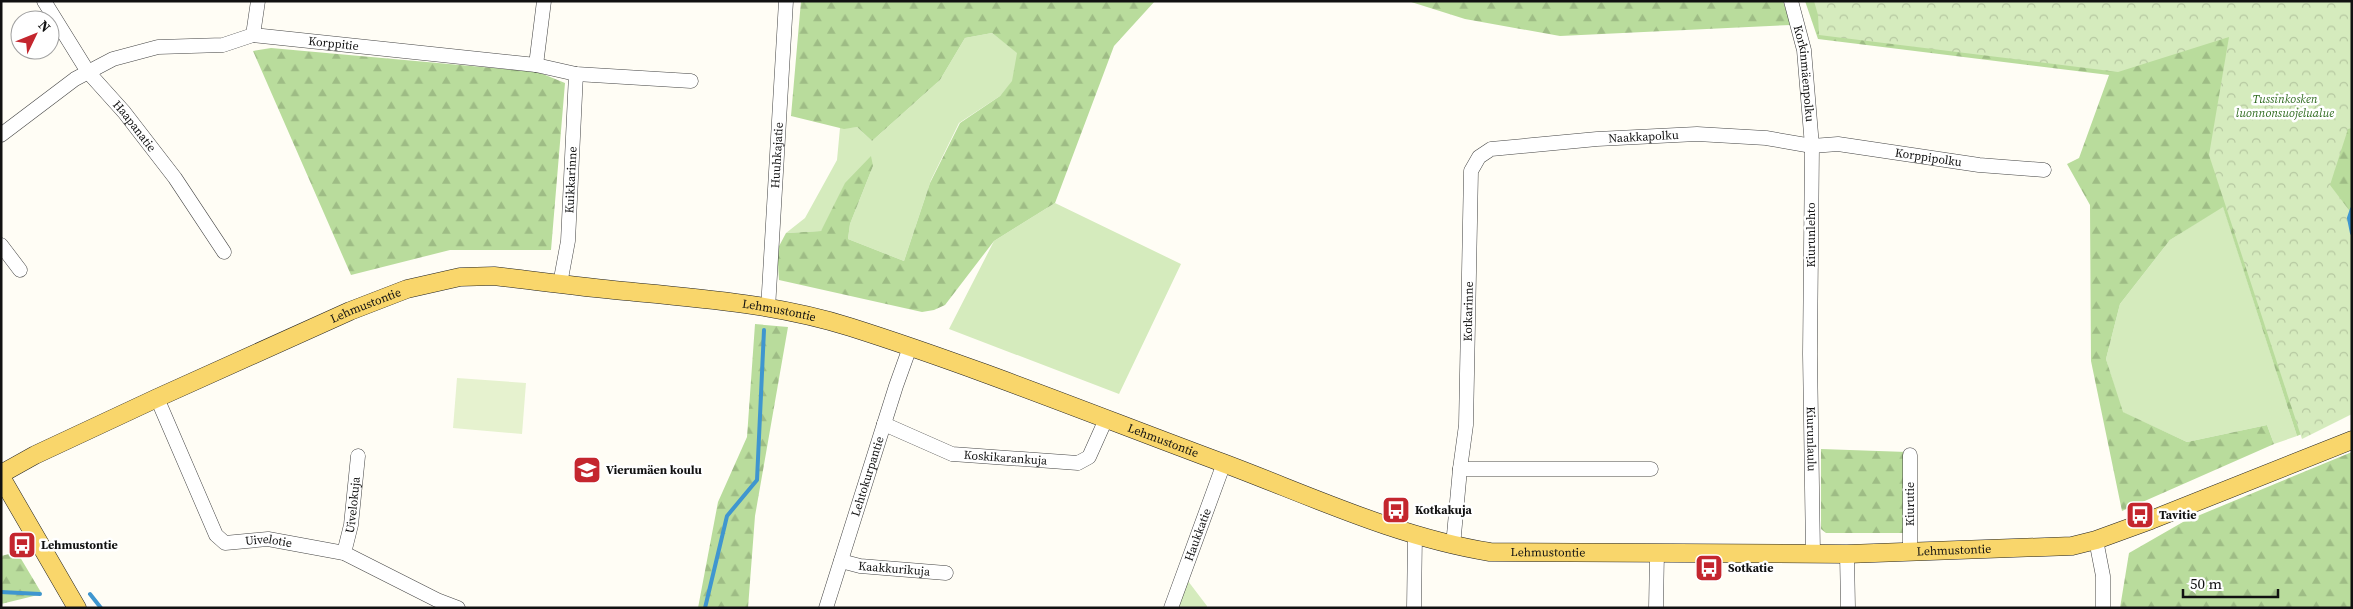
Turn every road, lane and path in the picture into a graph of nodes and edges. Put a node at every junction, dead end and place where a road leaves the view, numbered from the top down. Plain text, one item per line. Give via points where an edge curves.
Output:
1 (44, 1) edge
2 (258, 1) edge
3 (544, 1) edge
4 (786, 1) edge
5 (1791, 1) edge
6 (253, 35) junction
7 (536, 65) junction
8 (88, 72) junction
9 (576, 74) junction
10 (691, 81) dead end
11 (1, 135) edge
12 (1812, 146) junction
13 (1479, 157) joint
14 (2044, 170) dead end
15 (1, 245) edge
16 (224, 252) dead end
17 (20, 270) dead end
18 (560, 284) junction
19 (768, 309) junction
20 (1810, 324) joint
21 (910, 347) junction
22 (157, 398) junction
23 (1106, 419) junction
24 (884, 424) junction
25 (2352, 440) edge
26 (1910, 455) dead end
27 (358, 456) dead end
28 (1224, 463) junction
29 (1460, 469) junction
30 (1651, 469) dead end
31 (1, 476) edge
32 (1415, 535) junction
33 (2096, 540) junction
34 (1453, 546) junction
35 (1657, 552) junction
36 (344, 553) junction
37 (1813, 553) junction
38 (1910, 553) junction
39 (1847, 554) junction
40 (841, 561) junction
41 (946, 573) dead end
42 (77, 608) edge
43 (458, 608) edge
44 (826, 608) edge
45 (1171, 608) edge
46 (1414, 608) edge
47 (1656, 608) edge
48 (1848, 608) edge
49 (2103, 608) edge

1 - 8 street, Haapanatie
2 - 6 street
3 - 7 street
4 - 19 street, Huuhkajatie
5 - 12 street, Korkinmäenpolku via 1804,50
6 - 7 street, Korppitie
6 - 8 street, Korppitie via 223,45 158,47 132,52
7 - 9 street, Korppitie
8 - 11 street, Korppitie via 74,79
8 - 16 street, Haapanatie via 175,178
9 - 10 street, Korppitie
9 - 18 street, Kuikkarinne via 568,241
12 - 13 street, Naakkapolku via 1766,138 1697,134 1491,149
12 - 14 street, Korppipolku via 1838,144 1980,165
12 - 20 street, Kiurunlehto
13 - 29 street, Kotkarinne via 1471,171 1466,425
15 - 17 street
18 - 19 main road, Lehmustontie
18 - 22 main road, Lehmustontie via 494,276 460,277 407,288
19 - 21 main road, Lehmustontie via 826,320
20 - 37 street, Kiurunlaulu
21 - 23 main road, Lehmustontie
21 - 24 street, Lehtokurpantie
22 - 31 main road, Lehmustontie via 35,455
22 - 36 street, Uivelotie via 216,535 225,542 268,539
23 - 24 street, Koskikarankuja via 1089,457 1078,463 952,454
23 - 28 main road, Lehmustontie
24 - 40 street, Lehtokurpantie
25 - 33 main road, Lehmustontie
26 - 38 street, Kiurutie
27 - 36 street, Uivelokuja via 351,525
28 - 32 main road, Lehmustontie via 1283,488
28 - 45 street, Haukkatie
29 - 30 street
29 - 34 street
31 - 42 main road
32 - 34 main road, Lehmustontie
32 - 46 street
33 - 38 main road, Lehmustontie via 2072,546
33 - 49 street via 2103,576
34 - 35 main road, Lehmustontie via 1490,552
35 - 37 main road, Lehmustontie
35 - 47 street
36 - 43 street, Uivelotie
37 - 39 main road, Lehmustontie
38 - 39 main road, Lehmustontie
39 - 48 street
40 - 41 street, Kaakkurikuja via 860,566
40 - 44 street, Lehtokurpantie

